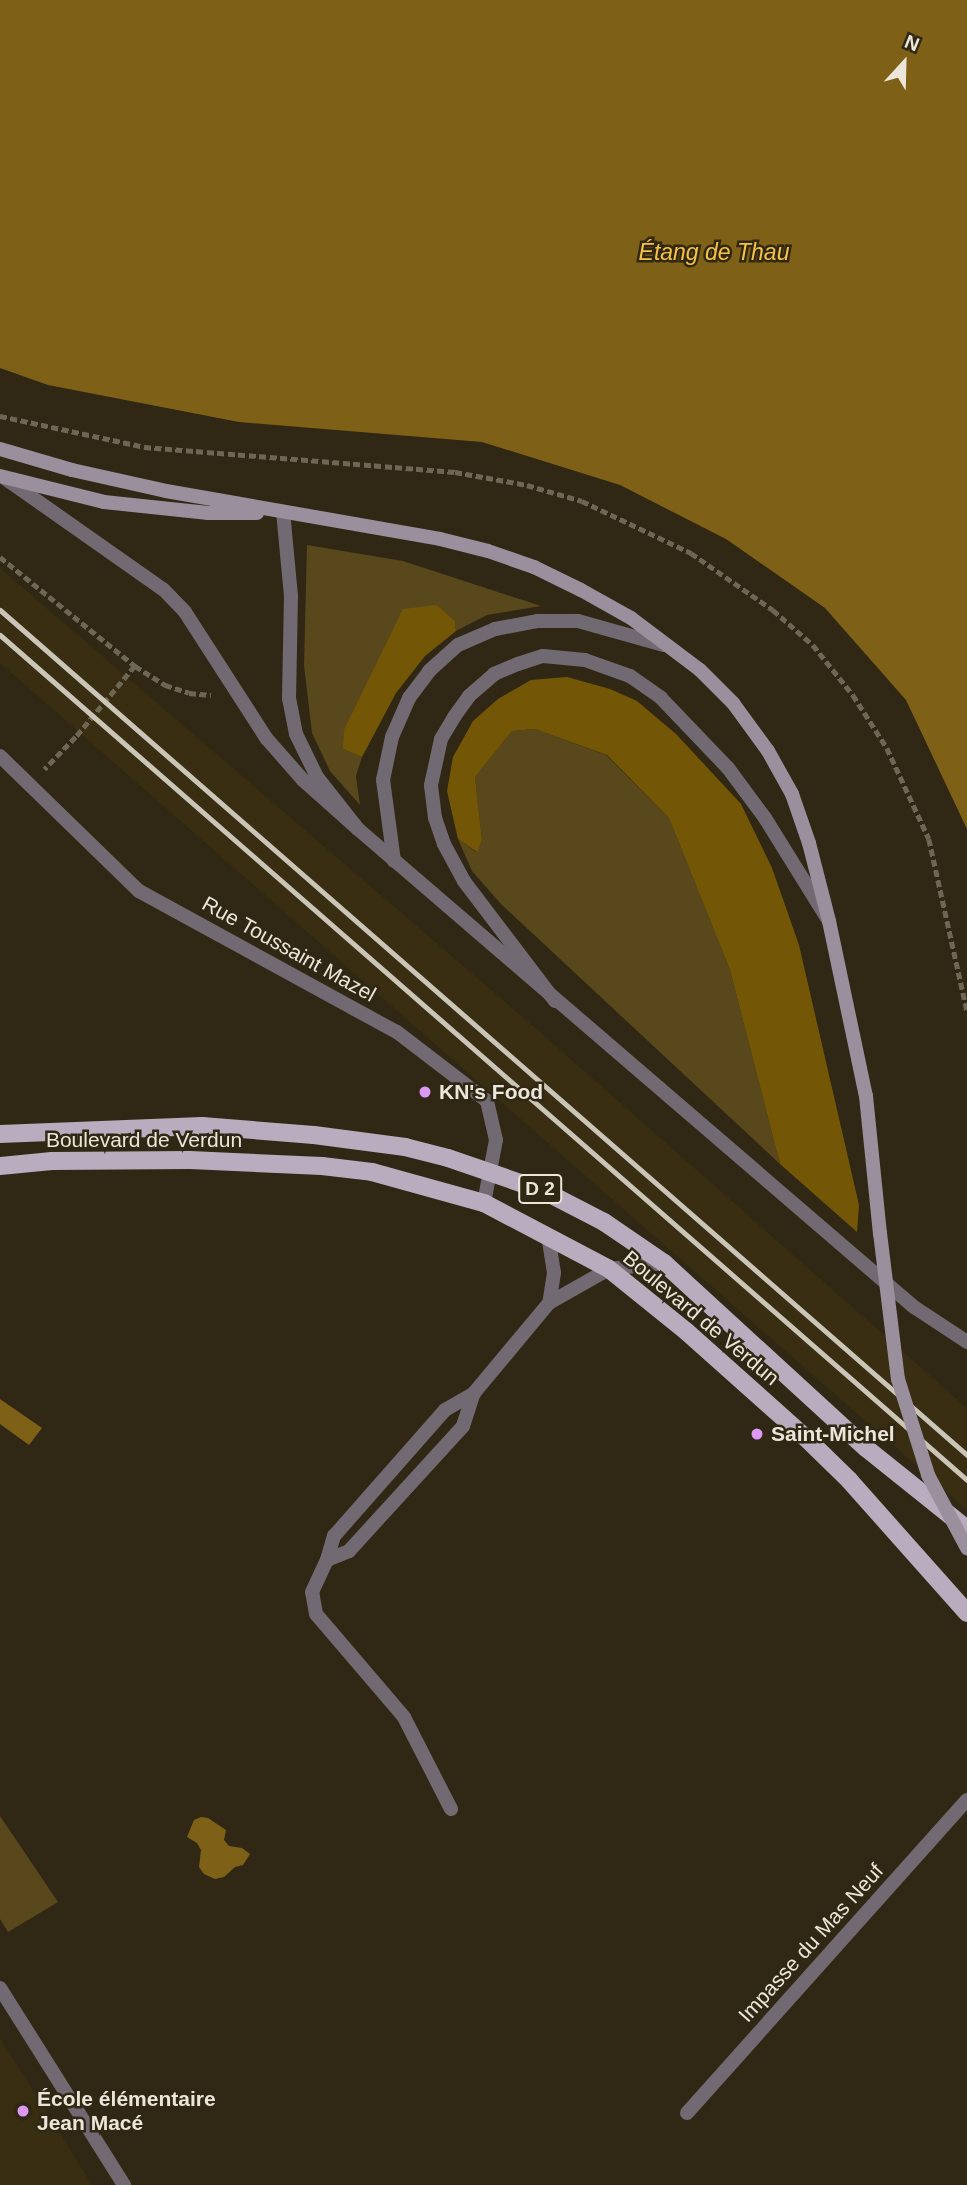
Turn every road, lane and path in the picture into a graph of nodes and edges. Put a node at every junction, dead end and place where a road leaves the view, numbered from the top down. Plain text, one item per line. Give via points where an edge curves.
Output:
1 (0, 449) edge
2 (3, 478) edge
3 (283, 512) junction
4 (0, 557) edge
5 (669, 646) junction
6 (135, 666) junction
7 (240, 698) junction
8 (0, 755) edge
9 (29, 785) junction
10 (358, 829) junction
11 (394, 861) junction
12 (829, 921) junction
13 (555, 1001) junction
14 (0, 1134) edge
15 (0, 1166) edge
16 (491, 1171) junction
17 (484, 1203) junction
18 (548, 1235) junction
19 (664, 1263) junction
20 (609, 1269) junction
21 (549, 1303) junction
22 (967, 1342) edge
23 (474, 1392) junction
24 (967, 1529) edge
25 (967, 1548) edge
26 (327, 1560) junction
27 (967, 1613) edge
28 (967, 1800) edge
29 (451, 1810) dead end
30 (0, 1988) edge
31 (687, 2113) dead end
32 (124, 2185) edge

1 - 3 street via 152,488
2 - 3 street via 104,502 208,513
2 - 7 street via 164,590 185,612
3 - 5 street via 440,538 488,551 581,590
3 - 10 street via 291,596 289,699 296,734 317,777
4 - 6 path
5 - 11 street via 578,621 495,629 458,645 422,680 392,737 383,780
5 - 12 street via 733,703 768,751 792,794
6 - 7 path via 190,693
6 - 9 path
7 - 10 street via 303,780
8 - 9 street, Rue Toussaint Mazel
9 - 16 street, Rue Toussaint Mazel via 139,891 397,1032 487,1101 496,1140
10 - 11 street
11 - 13 street
12 - 13 street via 729,768 661,698 630,677 596,663 564,656 531,660 494,674 469,696 441,739 431,785 435,818 464,881
12 - 25 street, bridge via 866,1096 898,1379 928,1475
13 - 22 street via 914,1307
14 - 16 main road, Boulevard de Verdun / D 2 via 202,1126 405,1147
15 - 17 main road, Boulevard de Verdun / D 2 via 190,1160 323,1166 372,1172
16 - 17 street, Rue Toussaint Mazel
16 - 19 main road, Boulevard de Verdun / D 2 via 544,1191 604,1222
17 - 18 main road, Boulevard de Verdun / D 2
18 - 20 main road, Boulevard de Verdun / D 2
18 - 21 street via 554,1273
19 - 20 street
19 - 24 main road, Boulevard de Verdun / D 2 via 866,1448
20 - 21 street
20 - 27 main road, Boulevard de Verdun / D 2 via 805,1437
21 - 23 street
23 - 26 street via 444,1410 334,1536
23 - 26 street via 463,1426 349,1551
26 - 29 street via 312,1592 316,1614 404,1717
28 - 31 street, Impasse du Mas Neuf
30 - 32 street

